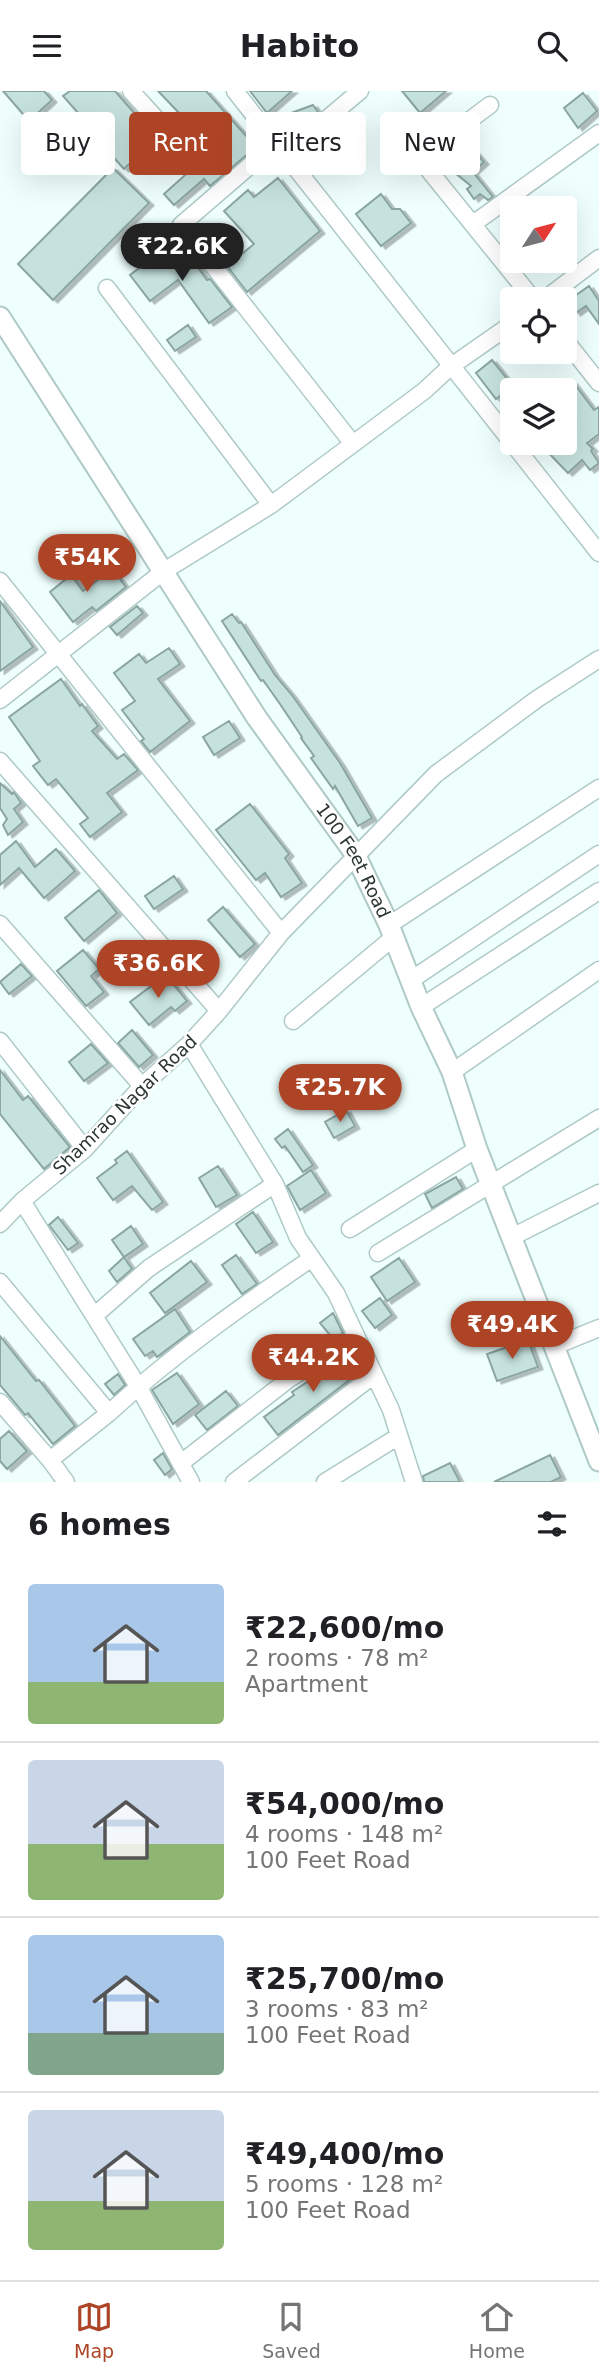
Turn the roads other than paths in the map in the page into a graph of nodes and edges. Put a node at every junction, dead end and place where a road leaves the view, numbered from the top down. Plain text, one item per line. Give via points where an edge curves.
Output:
1 (131, 91) edge
2 (234, 91) edge
3 (360, 91) edge
4 (490, 105) dead end
5 (150, 112) edge
6 (251, 112) edge
7 (331, 112) edge
8 (599, 133) edge
9 (246, 175) edge
10 (300, 175) edge
11 (473, 224) junction
12 (599, 258) edge
13 (523, 287) edge
14 (561, 287) edge
15 (107, 288) dead end
16 (0, 317) edge
17 (500, 332) edge
18 (577, 355) edge
19 (450, 367) junction
20 (599, 383) edge
21 (353, 444) junction
22 (271, 505) junction
23 (599, 553) edge
24 (164, 571) junction
25 (0, 581) edge
26 (59, 654) junction
27 (599, 659) edge
28 (0, 700) edge
29 (0, 761) edge
30 (599, 788) edge
31 (355, 854) junction
32 (599, 854) edge
33 (599, 891) edge
34 (0, 924) edge
35 (391, 931) junction
36 (281, 933) junction
37 (599, 971) edge
38 (411, 980) junction
39 (421, 1007) junction
40 (219, 1011) junction
41 (293, 1021) dead end
42 (0, 1041) edge
43 (189, 1044) junction
44 (452, 1072) junction
45 (142, 1086) junction
46 (599, 1118) edge
47 (85, 1149) junction
48 (477, 1149) junction
49 (491, 1183) junction
50 (275, 1184) junction
51 (599, 1193) edge
52 (0, 1199) edge
53 (17, 1206) junction
54 (0, 1224) edge
55 (350, 1229) dead end
56 (512, 1237) junction
57 (378, 1253) dead end
58 (312, 1258) junction
59 (0, 1282) edge
60 (94, 1316) junction
61 (599, 1328) edge
62 (356, 1337) junction
63 (555, 1346) junction
64 (374, 1375) junction
65 (138, 1386) junction
66 (0, 1402) edge
67 (109, 1413) junction
68 (399, 1436) junction
69 (50, 1460) junction
70 (599, 1461) edge
71 (181, 1462) junction
72 (66, 1482) edge
73 (191, 1482) edge
74 (234, 1482) edge
75 (325, 1482) edge
76 (414, 1482) edge

1 - 5 street
2 - 6 street
3 - 7 street
4 - 11 street via 419,158
8 - 11 street
9 - 21 street via 181,225
10 - 19 street
11 - 13 street
12 - 14 street
15 - 22 street
16 - 24 main road, 100 Feet Road
17 - 19 street
18 - 20 street
19 - 21 street
19 - 23 street
21 - 22 street
22 - 24 street
24 - 26 street
24 - 31 main road, 100 Feet Road via 257,718
25 - 26 street
26 - 28 street
26 - 36 street
27 - 31 street, Shamrao Nagar Road via 436,774
29 - 40 street
30 - 35 street
31 - 35 main road, 100 Feet Road
31 - 36 street, Shamrao Nagar Road
32 - 38 street
33 - 39 street
34 - 45 street
35 - 38 main road, 100 Feet Road
35 - 41 street
36 - 40 street, Shamrao Nagar Road
37 - 44 street
38 - 39 main road, 100 Feet Road
39 - 44 main road, 100 Feet Road
40 - 43 street, Shamrao Nagar Road
42 - 47 street
43 - 45 street, Shamrao Nagar Road
43 - 50 street
44 - 48 main road, 100 Feet Road
45 - 47 street, Shamrao Nagar Road
46 - 49 street
47 - 53 street, Shamrao Nagar Road
48 - 49 main road, 100 Feet Road
48 - 55 street
49 - 56 main road, 100 Feet Road
49 - 57 street
50 - 58 street via 298,1238
50 - 60 street via 149,1268
51 - 56 street
52 - 53 street
53 - 54 street, Shamrao Nagar Road
53 - 60 street
56 - 63 main road, 100 Feet Road
58 - 62 street via 336,1293
58 - 65 street
59 - 67 street
60 - 65 street
61 - 63 street
62 - 64 street
62 - 71 street via 289,1379
63 - 70 main road, 100 Feet Road
64 - 68 street
64 - 74 street
65 - 67 street
65 - 71 street
66 - 69 street
67 - 69 street
68 - 75 street
68 - 76 street
69 - 72 street
71 - 73 street

